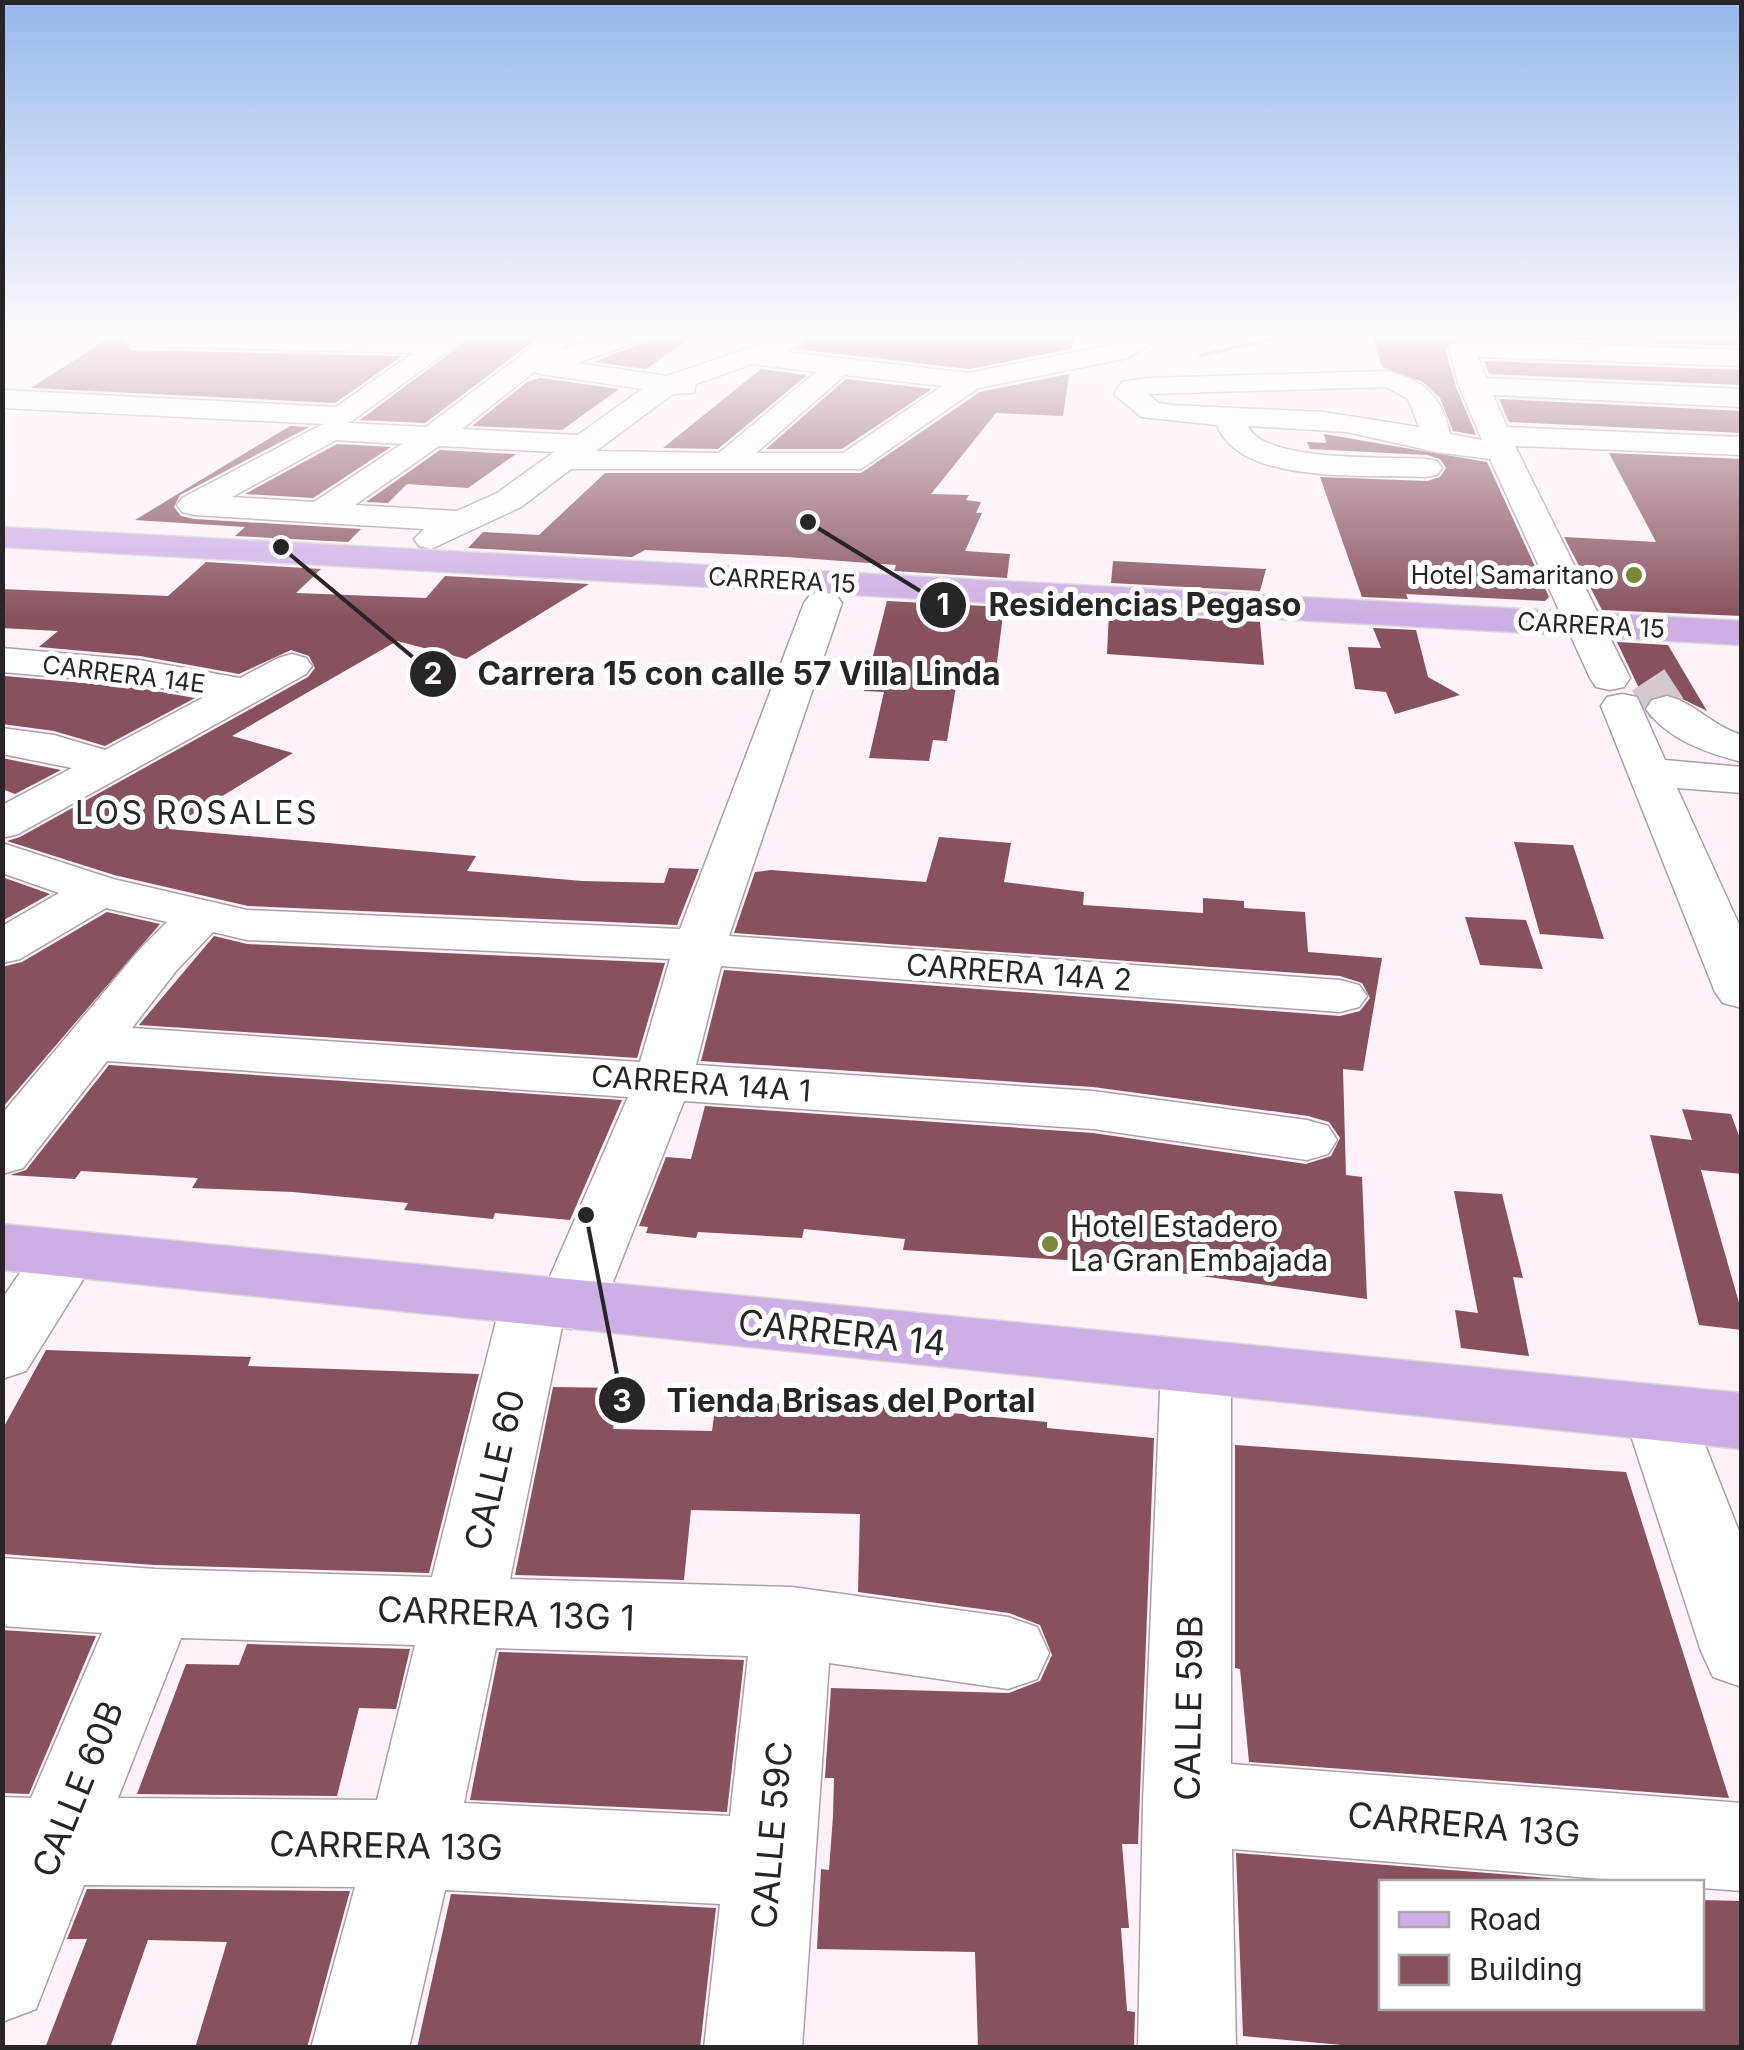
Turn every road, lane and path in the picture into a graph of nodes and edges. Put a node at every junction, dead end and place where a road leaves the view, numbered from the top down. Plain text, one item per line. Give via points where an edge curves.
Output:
1 (446, 428) edge
2 (607, 428) edge
3 (626, 428) edge
4 (767, 428) edge
5 (899, 428) edge
6 (1232, 428) edge
7 (1366, 428) edge
8 (1398, 428) edge
9 (1432, 428) edge
10 (1492, 428) edge
11 (1401, 434) junction
12 (434, 436) junction
13 (1498, 443) junction
14 (1742, 446) edge
15 (579, 452) junction
16 (1430, 456) junction
17 (727, 462) junction
18 (319, 514) junction
19 (468, 517) junction
20 (2, 538) edge
21 (2, 559) edge
22 (387, 569) junction
23 (824, 603) junction
24 (1069, 606) junction
25 (1601, 625) junction
26 (1742, 633) edge
27 (2, 660) edge
28 (292, 666) dead end
29 (245, 691) junction
30 (1637, 693) junction
31 (2, 741) edge
32 (1742, 749) edge
33 (108, 765) junction
34 (1648, 772) junction
35 (1742, 780) edge
36 (2, 824) edge
37 (2, 857) edge
38 (99, 891) junction
39 (202, 915) junction
40 (700, 947) junction
41 (2, 948) edge
42 (1742, 992) edge
43 (1340, 996) dead end
44 (94, 1043) junction
45 (663, 1082) junction
46 (1307, 1140) dead end
47 (2, 1154) edge
48 (35, 1250) edge
49 (552, 1303) junction
50 (2, 1352) edge
51 (1196, 1370) junction
52 (1660, 1414) junction
53 (1742, 1422) edge
54 (2, 1592) edge
55 (155, 1603) junction
56 (463, 1612) junction
57 (792, 1622) junction
58 (1742, 1650) edge
59 (1008, 1654) dead end
60 (1187, 1803) junction
61 (29, 1842) edge
62 (412, 1844) junction
63 (1742, 1847) edge
64 (770, 1862) junction
65 (2, 1974) edge
66 (360, 2048) edge
67 (753, 2048) edge
68 (1188, 2048) edge

1 - 12 street
2 - 15 street
3 - 15 street
4 - 17 street
5 - 17 street via 850,462
6 - 16 street via 1247,448 1281,460
7 - 11 street
8 - 11 street
9 - 16 street
10 - 13 street
11 - 16 street
12 - 15 street
12 - 18 street
12 - 18 street via 331,431 194,505
13 - 14 street
13 - 16 street
13 - 25 street
15 - 17 street
15 - 19 street via 509,500
18 - 19 street
19 - 22 street
20 - 22 main road, CARRERA 15
21 - 22 main road, CARRERA 15
22 - 23 main road, CARRERA 15
22 - 24 main road, CARRERA 15
23 - 24 main road, CARRERA 15
23 - 40 street, CALLE 60
24 - 25 main road, CARRERA 15 via 1459,628
25 - 26 main road, CARRERA 15
25 - 30 street
27 - 29 street, CARRERA 14E via 139,672
28 - 29 street
29 - 33 street
30 - 32 street via 1709,739
30 - 34 street
31 - 33 street
33 - 36 street
34 - 35 street
34 - 42 street
37 - 38 street, CARRERA 14A 2
38 - 39 street, CARRERA 14A 2
38 - 41 street
39 - 40 street, CARRERA 14A 2 via 301,930
39 - 44 street
40 - 43 street, CARRERA 14A 2
40 - 45 street, CALLE 60
44 - 45 street, CARRERA 14A 1
44 - 47 street
45 - 46 street, CARRERA 14A 1 via 1093,1110
45 - 49 street, CALLE 60
48 - 49 main road, CARRERA 14
48 - 50 street
49 - 51 main road, CARRERA 14
49 - 56 street, CALLE 60
51 - 52 main road, CARRERA 14
51 - 60 street, CALLE 59B
52 - 53 main road, CARRERA 14
52 - 58 street
54 - 55 street, CARRERA 13G 1
55 - 56 street, CARRERA 13G 1
55 - 61 street, CALLE 60B
56 - 57 street, CARRERA 13G 1
56 - 62 street, CALLE 60
57 - 59 street, CARRERA 13G 1
57 - 64 street, CALLE 59C
60 - 63 street, CARRERA 13G
60 - 68 street, CALLE 59B
61 - 62 street, CARRERA 13G
61 - 65 street, CALLE 60B
62 - 64 street, CARRERA 13G
62 - 66 street, CALLE 60
64 - 67 street, CALLE 59C

